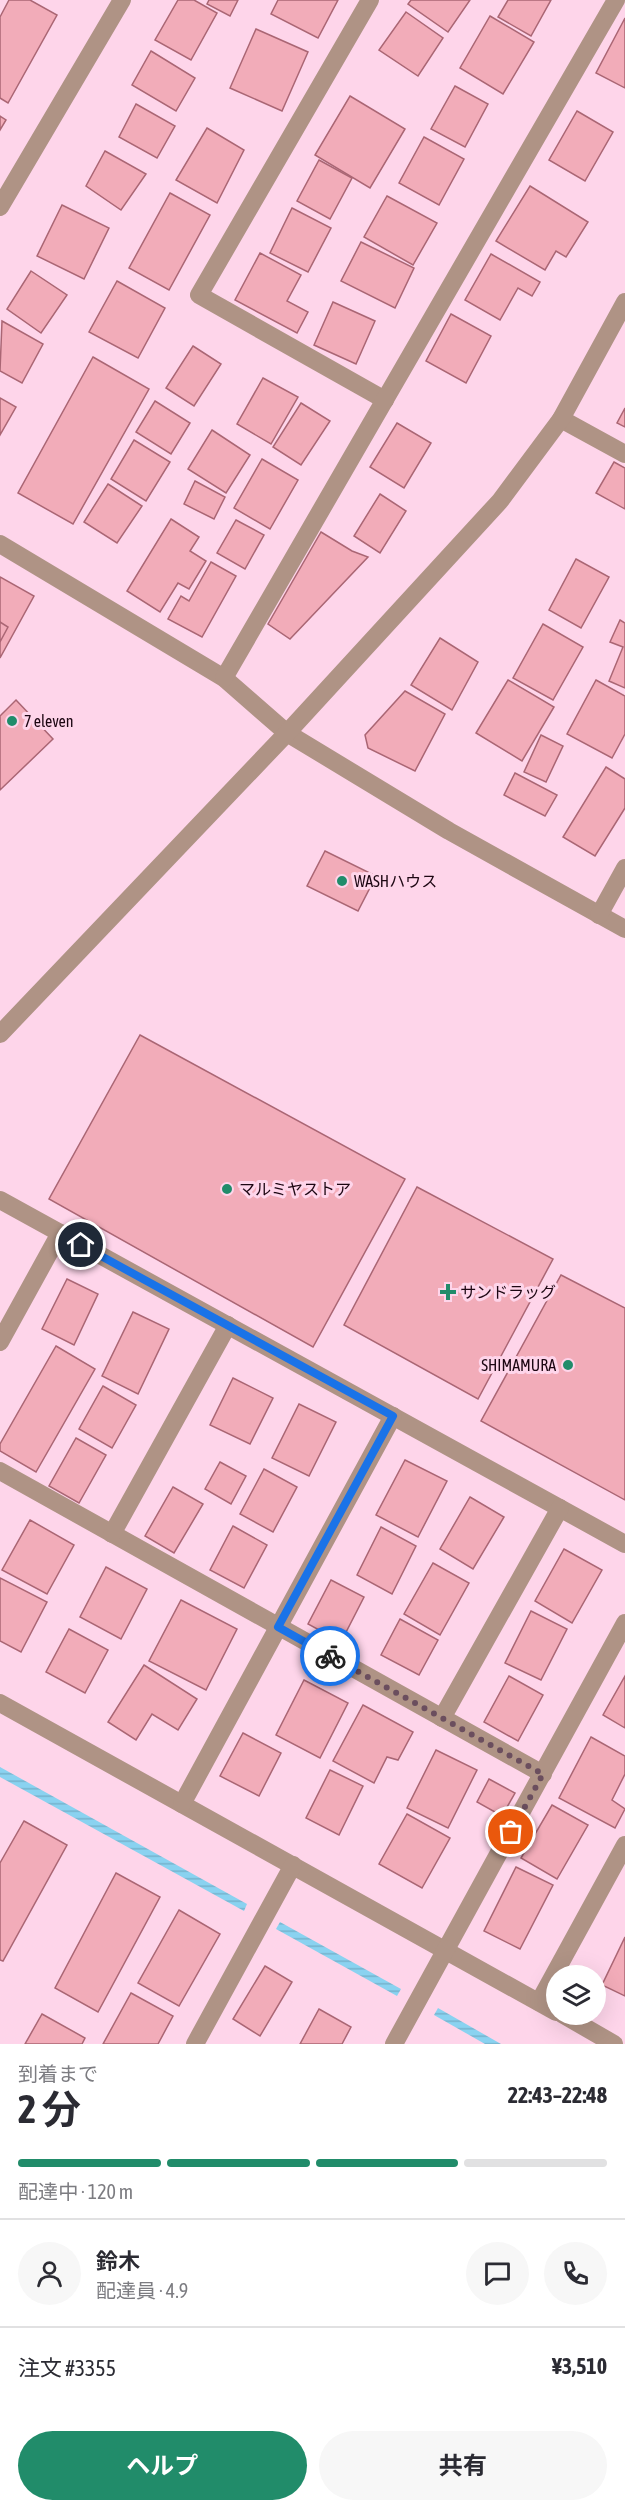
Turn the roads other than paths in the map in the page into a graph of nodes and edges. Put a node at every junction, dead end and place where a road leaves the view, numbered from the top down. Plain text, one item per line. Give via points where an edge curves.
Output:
1 (122, 0) edge
2 (370, 0) edge
3 (616, 0) edge
4 (0, 207) edge
5 (625, 302) edge
6 (385, 400) junction
7 (561, 419) junction
8 (625, 454) edge
9 (0, 544) edge
10 (224, 678) junction
11 (287, 733) junction
12 (625, 868) edge
13 (599, 915) junction
14 (625, 929) edge
15 (0, 1034) edge
16 (0, 1200) edge
17 (60, 1233) junction
18 (228, 1325) junction
19 (0, 1342) edge
20 (393, 1416) junction
21 (0, 1471) edge
22 (560, 1508) junction
23 (112, 1534) junction
24 (625, 1544) edge
25 (625, 1623) edge
26 (278, 1627) junction
27 (0, 1703) edge
28 (442, 1718) junction
29 (543, 1774) junction
30 (182, 1804) junction
31 (625, 1845) edge
32 (293, 1865) junction
33 (447, 1950) junction
34 (539, 2002) junction
35 (546, 2006) edge
36 (581, 2025) edge
37 (195, 2044) edge
38 (394, 2044) edge
39 (614, 2044) edge

1 - 4 street
2 - 6 street via 199,295
3 - 6 street
5 - 7 street
6 - 10 street
7 - 8 street
7 - 11 street via 500,501
9 - 10 street
10 - 11 street
11 - 13 street via 449,831
11 - 15 street
12 - 13 street
13 - 14 street
16 - 17 street
17 - 18 street
17 - 19 street
18 - 20 street
18 - 23 street
20 - 22 street
20 - 26 street
21 - 23 street
22 - 24 street
22 - 28 street
23 - 26 street
25 - 29 street
26 - 28 street
26 - 30 street
27 - 30 street
28 - 29 street
29 - 33 street
30 - 32 street
31 - 34 street
32 - 33 street
32 - 37 street
33 - 34 street
33 - 38 street
34 - 35 street
36 - 39 street

